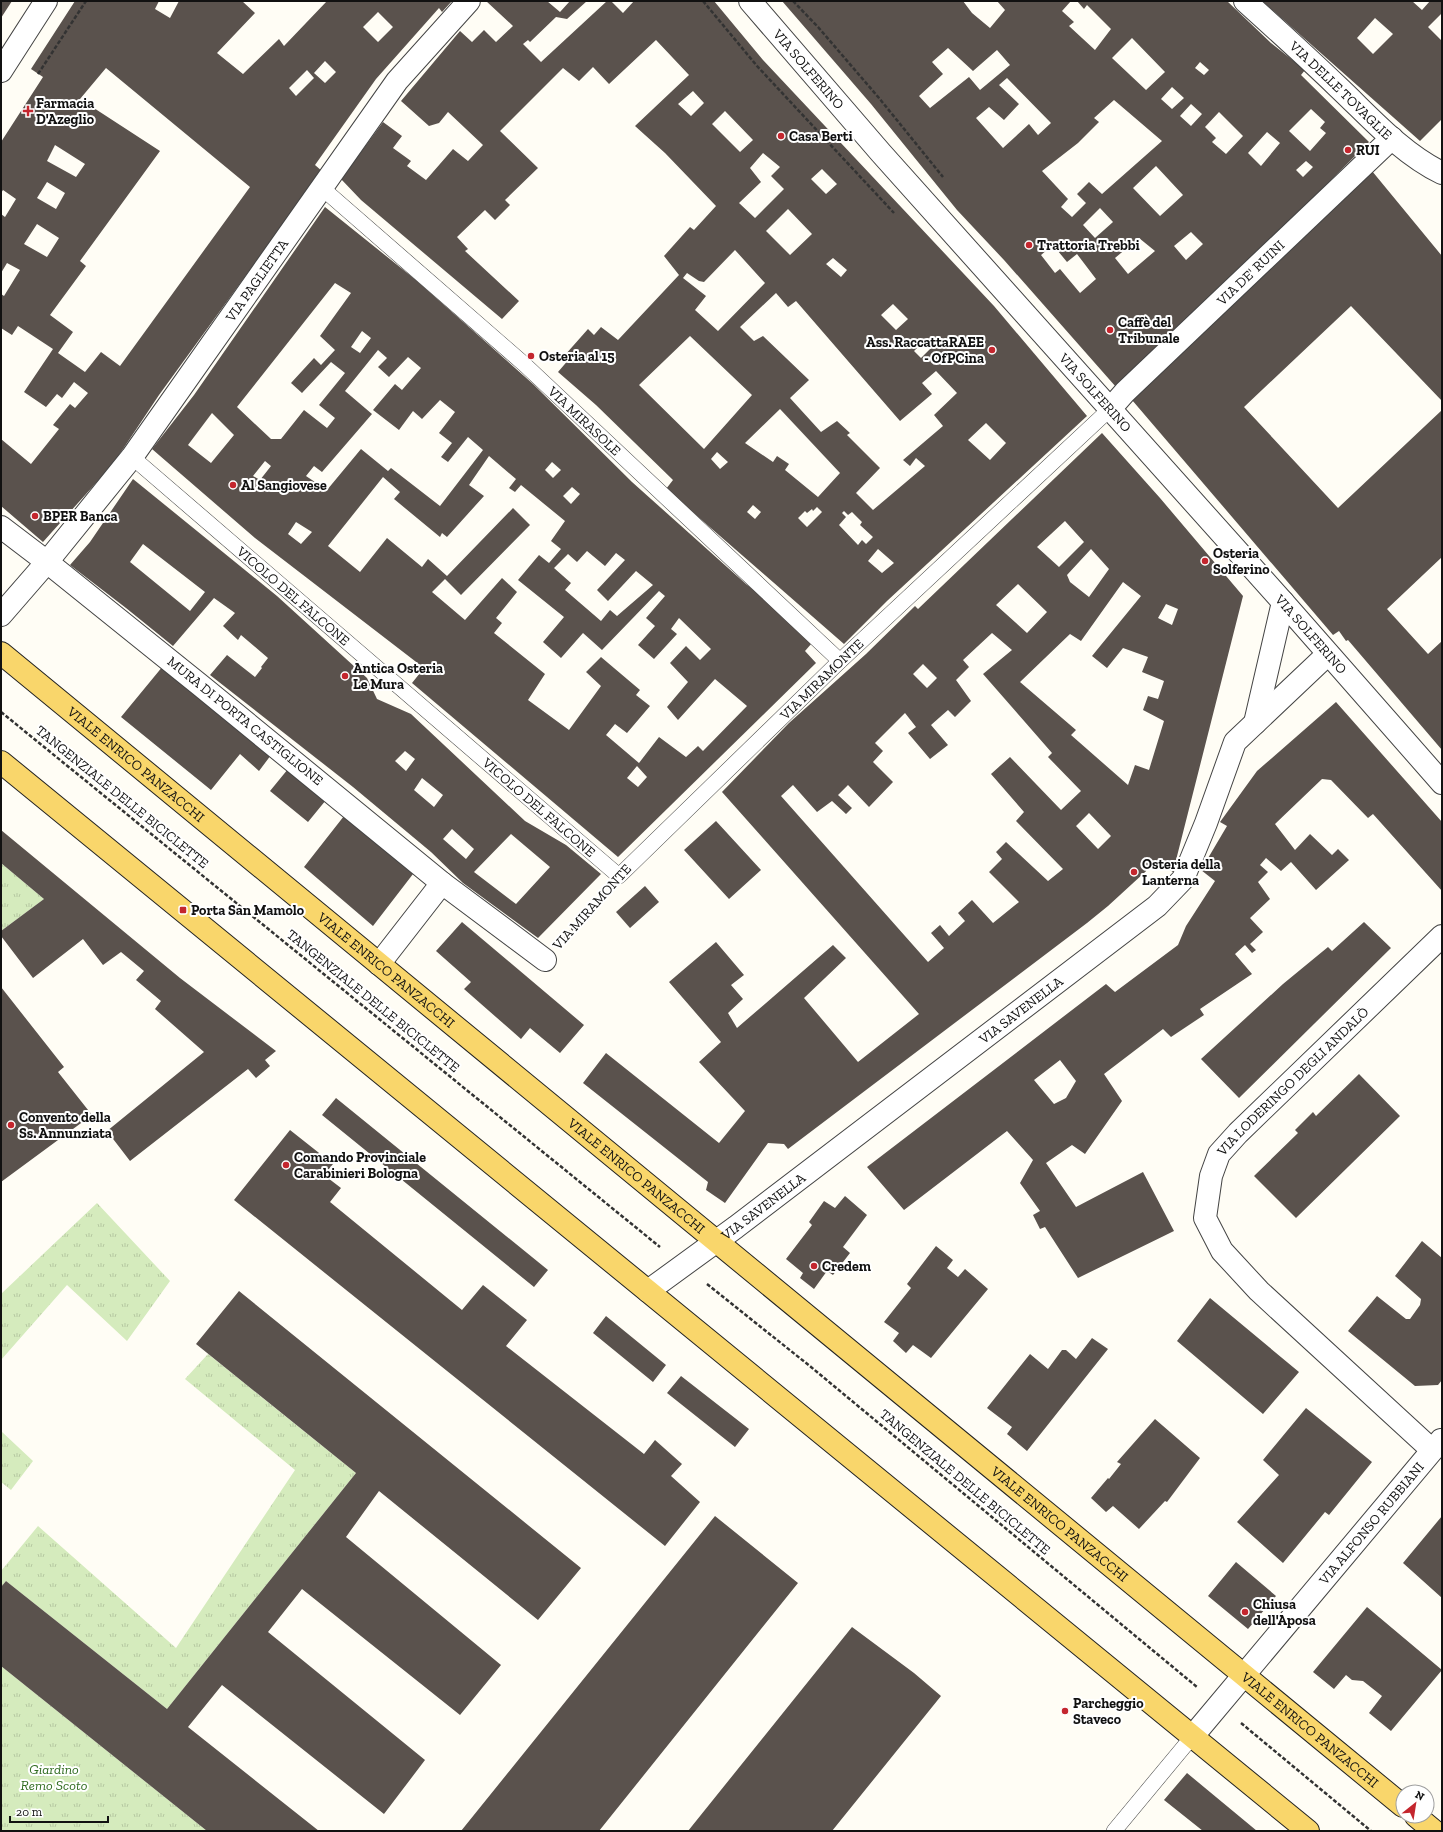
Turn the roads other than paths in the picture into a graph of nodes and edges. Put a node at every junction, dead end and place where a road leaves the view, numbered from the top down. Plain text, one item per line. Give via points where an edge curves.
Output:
1 (46, 1) edge
2 (469, 1) edge
3 (750, 1) edge
4 (1245, 1) edge
5 (1, 71) edge
6 (1392, 138) junction
7 (1442, 173) edge
8 (322, 188) junction
9 (1110, 408) junction
10 (132, 457) junction
11 (1, 527) edge
12 (47, 562) junction
13 (1283, 602) junction
14 (1, 615) edge
15 (1, 653) edge
16 (1328, 654) junction
17 (840, 661) junction
18 (1255, 723) junction
19 (1, 762) edge
20 (1442, 783) edge
21 (619, 876) joint
22 (442, 883) junction
23 (1442, 936) edge
24 (545, 960) road end
25 (379, 964) junction
26 (717, 1241) junction
27 (648, 1291) junction
28 (1437, 1445) edge
29 (1244, 1675) junction
30 (1192, 1737) junction
31 (1395, 1799) edge
32 (1426, 1824) edge
33 (1114, 1831) edge
34 (1308, 1831) edge
35 (1434, 1831) edge

1 - 5 street
2 - 8 street, VIA PAGLIETTA via 397,81
3 - 9 street, VIA SOLFERINO via 886,159
4 - 6 street, VIA DELLE TOVAGLIE
6 - 7 street, VIA DELLE TOVAGLIE
6 - 9 street, VIA DE' RUINI
8 - 10 street, VIA PAGLIETTA
8 - 17 lane, VIA MIRASOLE via 524,364
9 - 13 street, VIA SOLFERINO
9 - 17 lane, VIA MIRAMONTE
10 - 12 street, VIA PAGLIETTA
10 - 21 lane, VICOLO DEL FALCONE
11 - 12 street, MURA DI PORTA CASTIGLIONE
12 - 14 street, VIA PAGLIETTA
12 - 22 street, MURA DI PORTA CASTIGLIONE
13 - 16 street, VIA SOLFERINO
13 - 18 street
15 - 25 main road, VIALE ENRICO PANZACCHI
16 - 18 street, VIA SAVENELLA
16 - 20 street, VIA SOLFERINO
17 - 21 lane, VIA MIRAMONTE
18 - 26 street, VIA SAVENELLA via 1235,742 1183,879 1157,906
19 - 27 main road
22 - 24 street, MURA DI PORTA CASTIGLIONE
22 - 25 street
23 - 28 street, VIA LODERINGO DEGLI ANDALÒ via 1219,1154 1211,1176 1205,1218 1222,1251 1259,1291
25 - 26 main road, VIALE ENRICO PANZACCHI
26 - 27 street, VIALE ENRICO PANZACCHI
26 - 29 main road, VIALE ENRICO PANZACCHI
27 - 30 main road
28 - 29 street, VIA ALFONSO RUBBIANI
29 - 30 street, VIA ALFONSO RUBBIANI
29 - 31 main road, VIALE ENRICO PANZACCHI
30 - 33 lane
30 - 34 main road
32 - 35 main road

